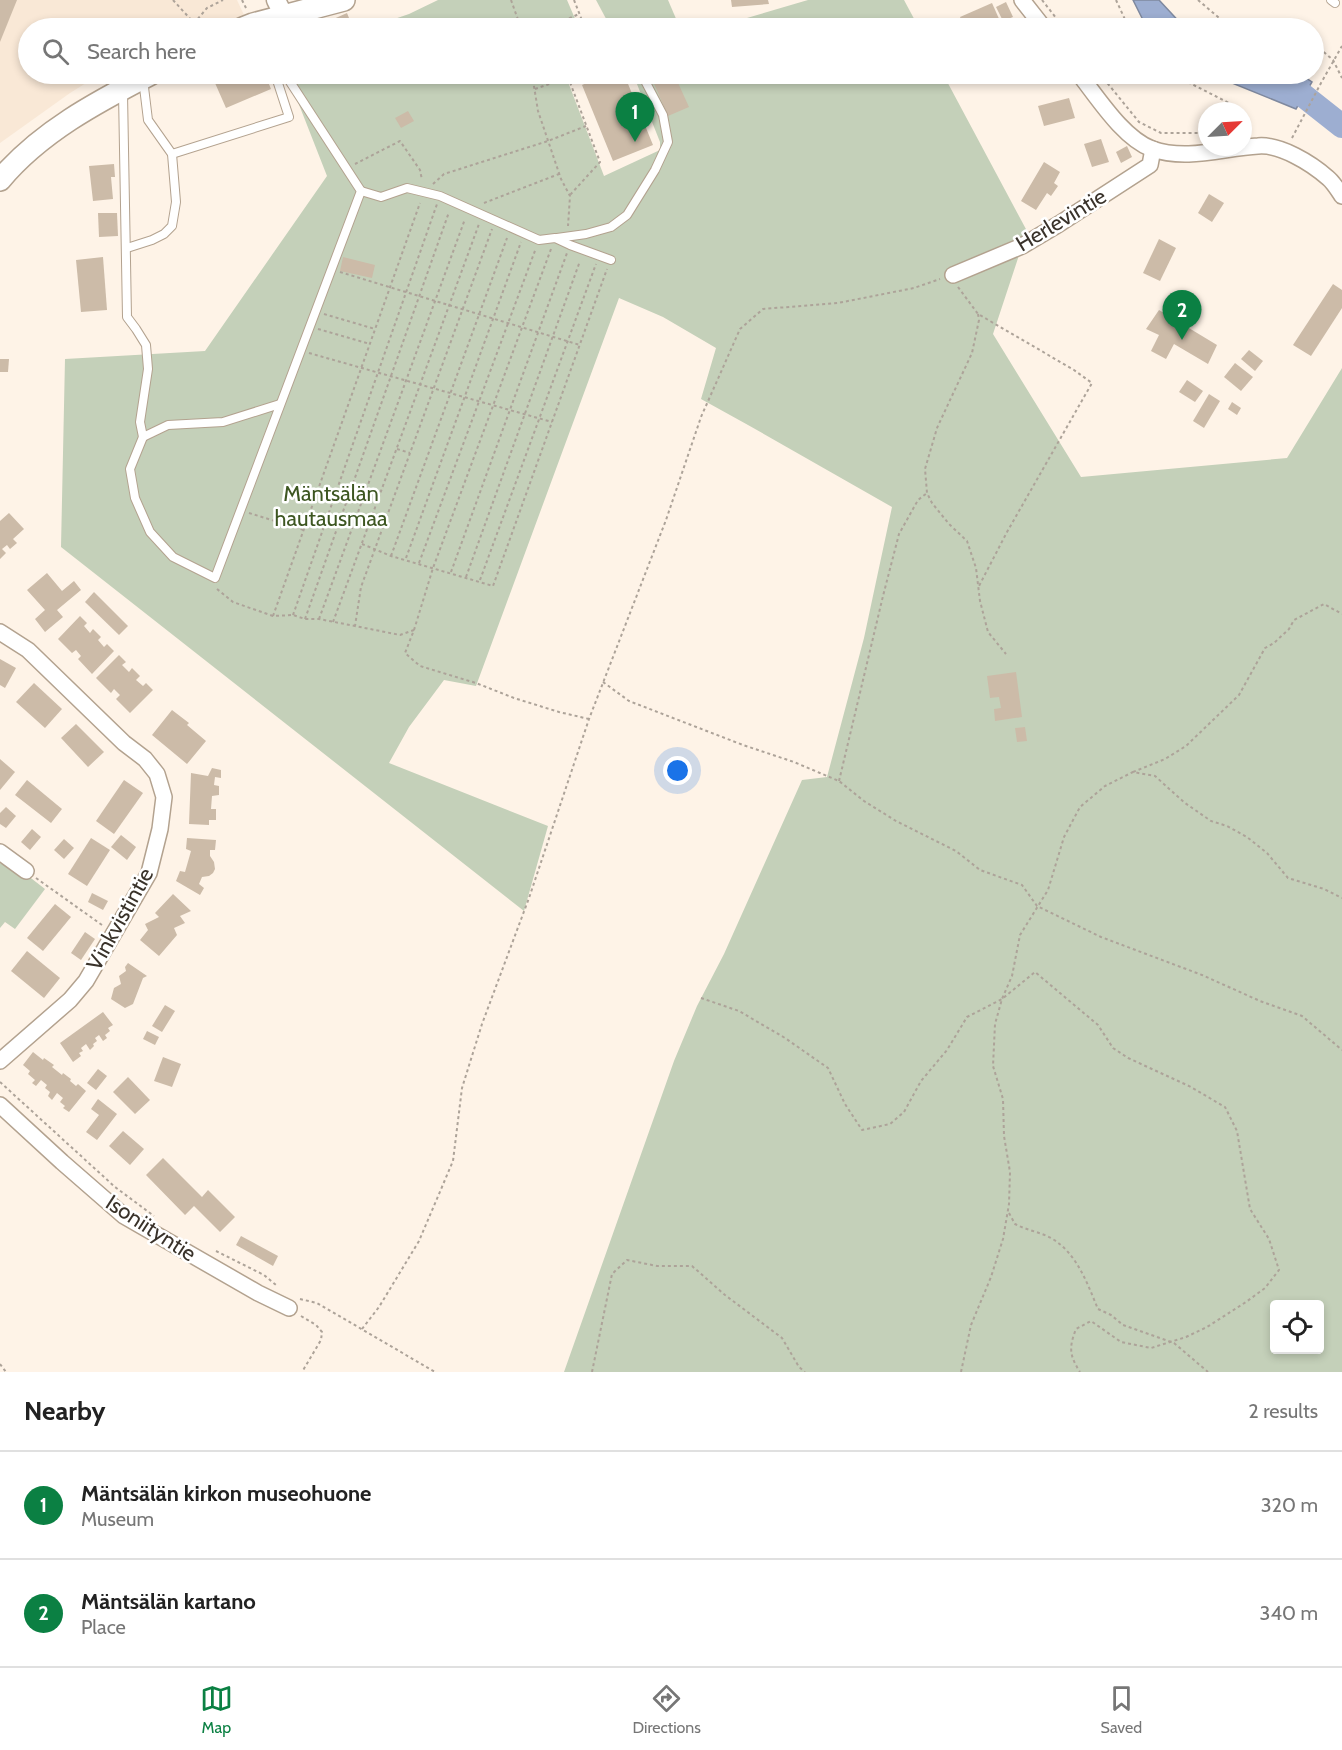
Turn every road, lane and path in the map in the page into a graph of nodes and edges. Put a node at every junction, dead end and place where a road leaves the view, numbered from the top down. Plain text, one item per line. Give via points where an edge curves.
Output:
1 (173, 0) edge
2 (223, 0) edge
3 (344, 0) edge
4 (511, 0) edge
5 (574, 0) edge
6 (1022, 0) edge
7 (1042, 0) edge
8 (1116, 0) edge
9 (1198, 0) edge
10 (280, 8) edge
11 (579, 14) junction
12 (189, 18) edge
13 (198, 18) edge
14 (259, 18) edge
15 (517, 18) edge
16 (570, 18) edge
17 (581, 18) edge
18 (1036, 18) edge
19 (1056, 18) edge
20 (1124, 18) edge
21 (1219, 18) edge
22 (1342, 46) edge
23 (1324, 52) edge
24 (1334, 60) junction
25 (1324, 78) edge
26 (1342, 78) edge
27 (131, 84) edge
28 (147, 84) edge
29 (279, 84) edge
30 (292, 84) edge
31 (533, 84) edge
32 (548, 84) edge
33 (571, 84) edge
34 (648, 84) edge
35 (1087, 84) edge
36 (1108, 84) edge
37 (1192, 84) edge
38 (1320, 84) edge
39 (123, 88) junction
40 (534, 89) junction
41 (1227, 102) edge
42 (586, 126) junction
43 (1198, 133) edge
44 (548, 141) junction
45 (1291, 141) dead end
46 (1153, 149) junction
47 (172, 153) junction
48 (347, 168) junction
49 (2, 173) edge
50 (560, 174) junction
51 (361, 191) junction
52 (423, 192) junction
53 (440, 196) junction
54 (570, 196) junction
55 (1342, 196) edge
56 (453, 201) junction
57 (469, 209) junction
58 (482, 215) junction
59 (495, 220) junction
60 (511, 227) junction
61 (524, 234) junction
62 (555, 238) junction
63 (539, 240) junction
64 (570, 245) junction
65 (127, 248) junction
66 (584, 249) junction
67 (599, 256) junction
68 (610, 260) joint
69 (332, 269) junction
70 (953, 275) junction
71 (450, 304) junction
72 (463, 308) junction
73 (315, 311) junction
74 (978, 314) junction
75 (310, 327) junction
76 (375, 328) junction
77 (370, 344) junction
78 (580, 345) junction
79 (300, 351) junction
80 (420, 384) junction
81 (434, 389) junction
82 (450, 393) junction
83 (465, 398) junction
84 (479, 401) junction
85 (280, 404) junction
86 (493, 405) junction
87 (510, 410) junction
88 (525, 414) junction
89 (539, 418) junction
90 (552, 422) junction
91 (143, 437) junction
92 (397, 449) junction
93 (410, 453) junction
94 (927, 492) junction
95 (240, 510) junction
96 (304, 530) junction
97 (362, 544) junction
98 (375, 548) junction
99 (391, 556) junction
100 (406, 559) junction
101 (419, 563) junction
102 (433, 568) junction
103 (450, 573) junction
104 (466, 577) junction
105 (215, 578) junction
106 (480, 580) junction
107 (979, 586) junction
108 (1342, 614) edge
109 (293, 615) junction
110 (273, 616) junction
111 (305, 619) junction
112 (319, 619) junction
113 (333, 622) junction
114 (356, 626) junction
115 (414, 630) junction
116 (0, 632) edge
117 (1006, 654) dead end
118 (603, 682) junction
119 (589, 719) junction
120 (1133, 772) junction
121 (839, 781) junction
122 (0, 852) edge
123 (26, 871) joint
124 (1342, 898) edge
125 (1037, 906) junction
126 (114, 933) junction
127 (701, 998) dead end
128 (1002, 999) junction
129 (1342, 1050) edge
130 (0, 1061) edge
131 (0, 1082) edge
132 (0, 1105) edge
133 (1009, 1204) junction
134 (161, 1221) dead end
135 (212, 1249) dead end
136 (283, 1300) junction
137 (362, 1329) junction
138 (1171, 1342) junction
139 (0, 1364) edge
140 (6, 1372) edge
141 (302, 1372) edge
142 (435, 1372) edge
143 (592, 1372) edge
144 (805, 1372) edge
145 (962, 1372) edge
146 (1080, 1372) edge
147 (1208, 1372) edge

1 - 12 path
2 - 13 path
3 - 10 main road
4 - 15 path
5 - 11 path
6 - 18 street
7 - 19 path
8 - 20 path
9 - 21 path
10 - 14 main road
11 - 16 path
11 - 17 path
22 - 24 path
23 - 24 path
24 - 25 path
24 - 26 path
27 - 39 main road
28 - 47 lane via 148,120
29 - 47 lane via 289,117
30 - 48 lane
31 - 40 path
32 - 40 path
33 - 42 path
34 - 62 lane via 663,115 668,142 655,170 627,215 611,227
35 - 46 street via 1118,123
36 - 43 path via 1139,122 1161,133
37 - 41 path
38 - 45 path
39 - 49 main road via 69,120
39 - 65 lane
40 - 44 path
42 - 44 path
42 - 54 path via 600,162
44 - 50 path
44 - 52 path via 444,174
46 - 55 street via 1185,155 1260,145 1286,151 1329,178
46 - 70 street, Herlevintie via 1150,165 1059,224 1022,246
47 - 65 lane via 176,202 172,225 164,234
48 - 51 lane
48 - 52 path via 400,141 420,170
50 - 54 path
50 - 57 path
51 - 52 lane via 381,196 407,188
51 - 69 lane
52 - 53 lane
52 - 76 path
53 - 56 lane
53 - 109 path
54 - 62 path via 569,225
56 - 57 lane
56 - 111 path
57 - 58 lane
57 - 112 path
58 - 59 lane
58 - 71 path
59 - 60 lane
59 - 72 path
60 - 61 lane
60 - 82 path
61 - 63 lane
61 - 83 path
62 - 63 lane
62 - 64 lane
62 - 86 path
63 - 84 path
64 - 66 lane
64 - 87 path
65 - 91 lane via 127,316 146,345 148,369 140,422
66 - 67 lane
66 - 88 path
67 - 68 lane
67 - 89 path
68 - 78 path
69 - 71 path
69 - 73 lane
70 - 74 path
70 - 118 path via 914,288 838,303 763,309 740,329 701,417
71 - 72 path
71 - 80 path
72 - 78 path
72 - 81 path
73 - 75 lane
73 - 76 path
74 - 94 path via 972,353 937,428 926,469
74 - 107 path via 1092,383
75 - 77 path
75 - 79 lane
76 - 77 path
77 - 96 path
78 - 90 path
79 - 80 path
79 - 85 lane
80 - 81 path
80 - 92 path
81 - 82 path
81 - 93 path
82 - 83 path
82 - 99 path
83 - 84 path
83 - 100 path
84 - 86 path
84 - 101 path
85 - 91 lane via 223,422 168,425
85 - 95 lane
86 - 87 path
86 - 102 path
87 - 88 path
87 - 103 path
88 - 89 path
88 - 104 path
89 - 90 path
89 - 106 path
90 - 106 path via 493,586
91 - 105 lane via 130,469 135,498 150,532 173,557
92 - 93 path
92 - 97 path
93 - 98 path
94 - 107 path via 937,510 967,541
94 - 121 path via 918,500 899,534
95 - 96 path
95 - 105 lane
96 - 110 path
97 - 98 path
97 - 113 path
98 - 99 path
98 - 114 path via 361,587
99 - 100 path
100 - 101 path
101 - 102 path
102 - 103 path
102 - 115 path
103 - 104 path
104 - 106 path
105 - 110 path via 216,587 233,602
107 - 117 path via 988,632
108 - 120 path via 1324,604 1294,620 1289,629 1265,648 1239,694 1193,740 1165,759
109 - 110 path
109 - 111 path
111 - 112 path
112 - 113 path
113 - 114 path
114 - 115 path via 400,635
115 - 119 path via 405,653 420,666
116 - 126 street, Vinkvistintie via 28,650 157,774 164,797 152,862
118 - 119 path
118 - 121 path via 629,701
119 - 137 path via 482,1023 462,1088 453,1161 419,1241
120 - 124 path via 1155,776 1211,821 1247,837 1268,853 1288,878
120 - 125 path via 1105,786 1080,807 1064,837 1048,890
121 - 125 path via 864,801 956,851 980,870 1022,885
122 - 123 street
123 - 126 path
125 - 128 path via 1020,935
125 - 129 path via 1101,936 1302,1016
126 - 130 street, Vinkvistintie via 70,1000
127 - 128 path via 739,1011 828,1068 844,1104 862,1130 890,1124 904,1112 967,1017
128 - 133 path via 995,1024 993,1066 1003,1099
128 - 138 path via 1035,972 1098,1025 1113,1048 1225,1107 1237,1131 1250,1209 1269,1239 1279,1270 1265,1288 1246,1302 1207,1327
131 - 134 path via 115,1187
132 - 136 street, Isoniityntie via 124,1216 189,1255
133 - 138 path via 1015,1224 1050,1237 1074,1260 1098,1309 1123,1325
133 - 145 path via 1003,1239 971,1325
135 - 136 path via 264,1275
136 - 137 path via 292,1297 317,1303
136 - 141 path via 322,1332
137 - 142 path
138 - 146 path via 1151,1348 1121,1342 1091,1321 1076,1329 1070,1346
138 - 147 path
139 - 140 path
143 - 144 path via 612,1274 627,1260 657,1266 692,1266 782,1338

